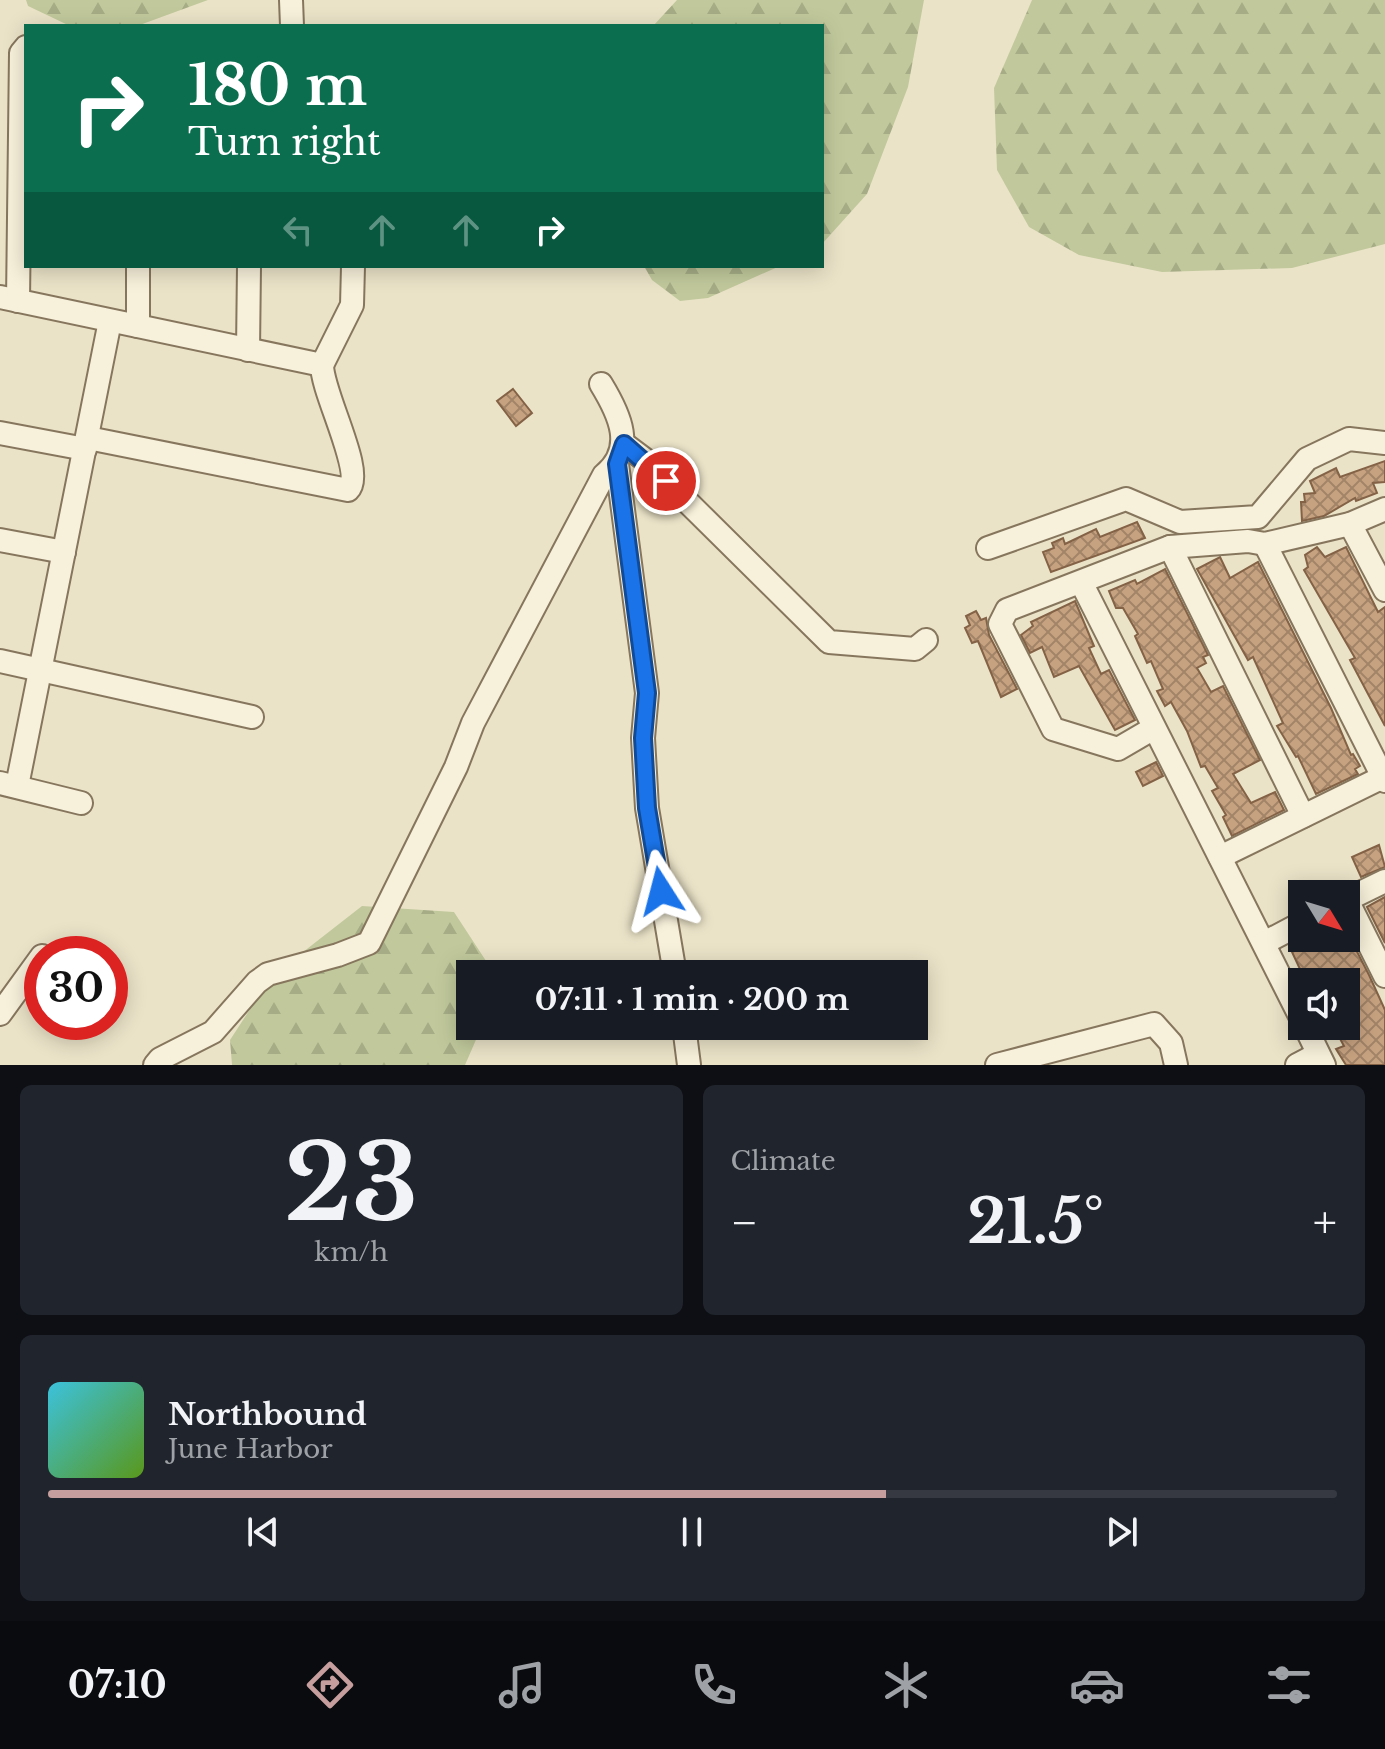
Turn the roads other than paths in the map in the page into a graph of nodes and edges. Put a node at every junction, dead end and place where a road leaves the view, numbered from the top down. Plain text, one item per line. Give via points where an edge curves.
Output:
1 (291, 0) edge
2 (292, 24) edge
3 (24, 49) edge
4 (138, 268) edge
5 (249, 268) edge
6 (353, 268) edge
7 (9, 299) edge
8 (110, 321) junction
9 (138, 326) junction
10 (248, 350) junction
11 (322, 365) junction
12 (601, 384) dead end
13 (0, 433) edge
14 (1385, 443) edge
15 (86, 444) junction
16 (620, 454) junction
17 (1385, 509) edge
18 (1350, 524) junction
19 (0, 540) edge
20 (1265, 544) junction
21 (1170, 547) junction
22 (988, 548) dead end
23 (64, 552) junction
24 (1082, 584) junction
25 (1385, 590) edge
26 (926, 640) dead end
27 (0, 661) edge
28 (42, 671) junction
29 (252, 717) dead end
30 (1154, 728) junction
31 (1384, 778) edge
32 (9, 785) edge
33 (81, 803) dead end
34 (1303, 816) junction
35 (1220, 857) junction
36 (1385, 881) edge
37 (1360, 893) edge
38 (1360, 927) edge
39 (1288, 930) edge
40 (1264, 943) junction
41 (673, 960) edge
42 (1385, 976) edge
43 (24, 981) edge
44 (1288, 992) edge
45 (0, 1014) edge
46 (686, 1040) edge
47 (1312, 1040) edge
48 (1321, 1059) edge
49 (155, 1065) edge
50 (689, 1065) edge
51 (997, 1065) edge
52 (1176, 1065) edge
53 (1297, 1065) edge

1 - 2 street
3 - 7 street
4 - 9 street
5 - 10 street
6 - 11 street via 352,305
7 - 8 street
8 - 9 street
8 - 15 street
9 - 10 street
10 - 11 street
11 - 15 street via 328,400 352,461 354,477 348,490
12 - 16 street via 616,409
13 - 15 street
14 - 22 street via 1349,439 1307,459 1258,517 1180,522 1126,499
15 - 23 street
16 - 26 street via 644,459 829,642 915,649
16 - 41 street via 647,693 647,808
16 - 49 street via 473,723 369,943 268,974 213,1032
17 - 18 street
18 - 20 street
18 - 25 street
19 - 23 street
20 - 21 street
20 - 31 street
21 - 24 street
21 - 34 street
23 - 28 street
24 - 30 street
24 - 30 street via 1007,610 1000,624 1053,729 1118,749
27 - 28 street
28 - 29 street
28 - 32 street
30 - 35 street
31 - 34 street
32 - 33 street
34 - 35 street
35 - 40 street
36 - 37 street
38 - 42 street
39 - 40 street
40 - 44 street
43 - 45 street
46 - 50 street
47 - 48 street
48 - 53 street
51 - 52 street via 1154,1024 1171,1043

